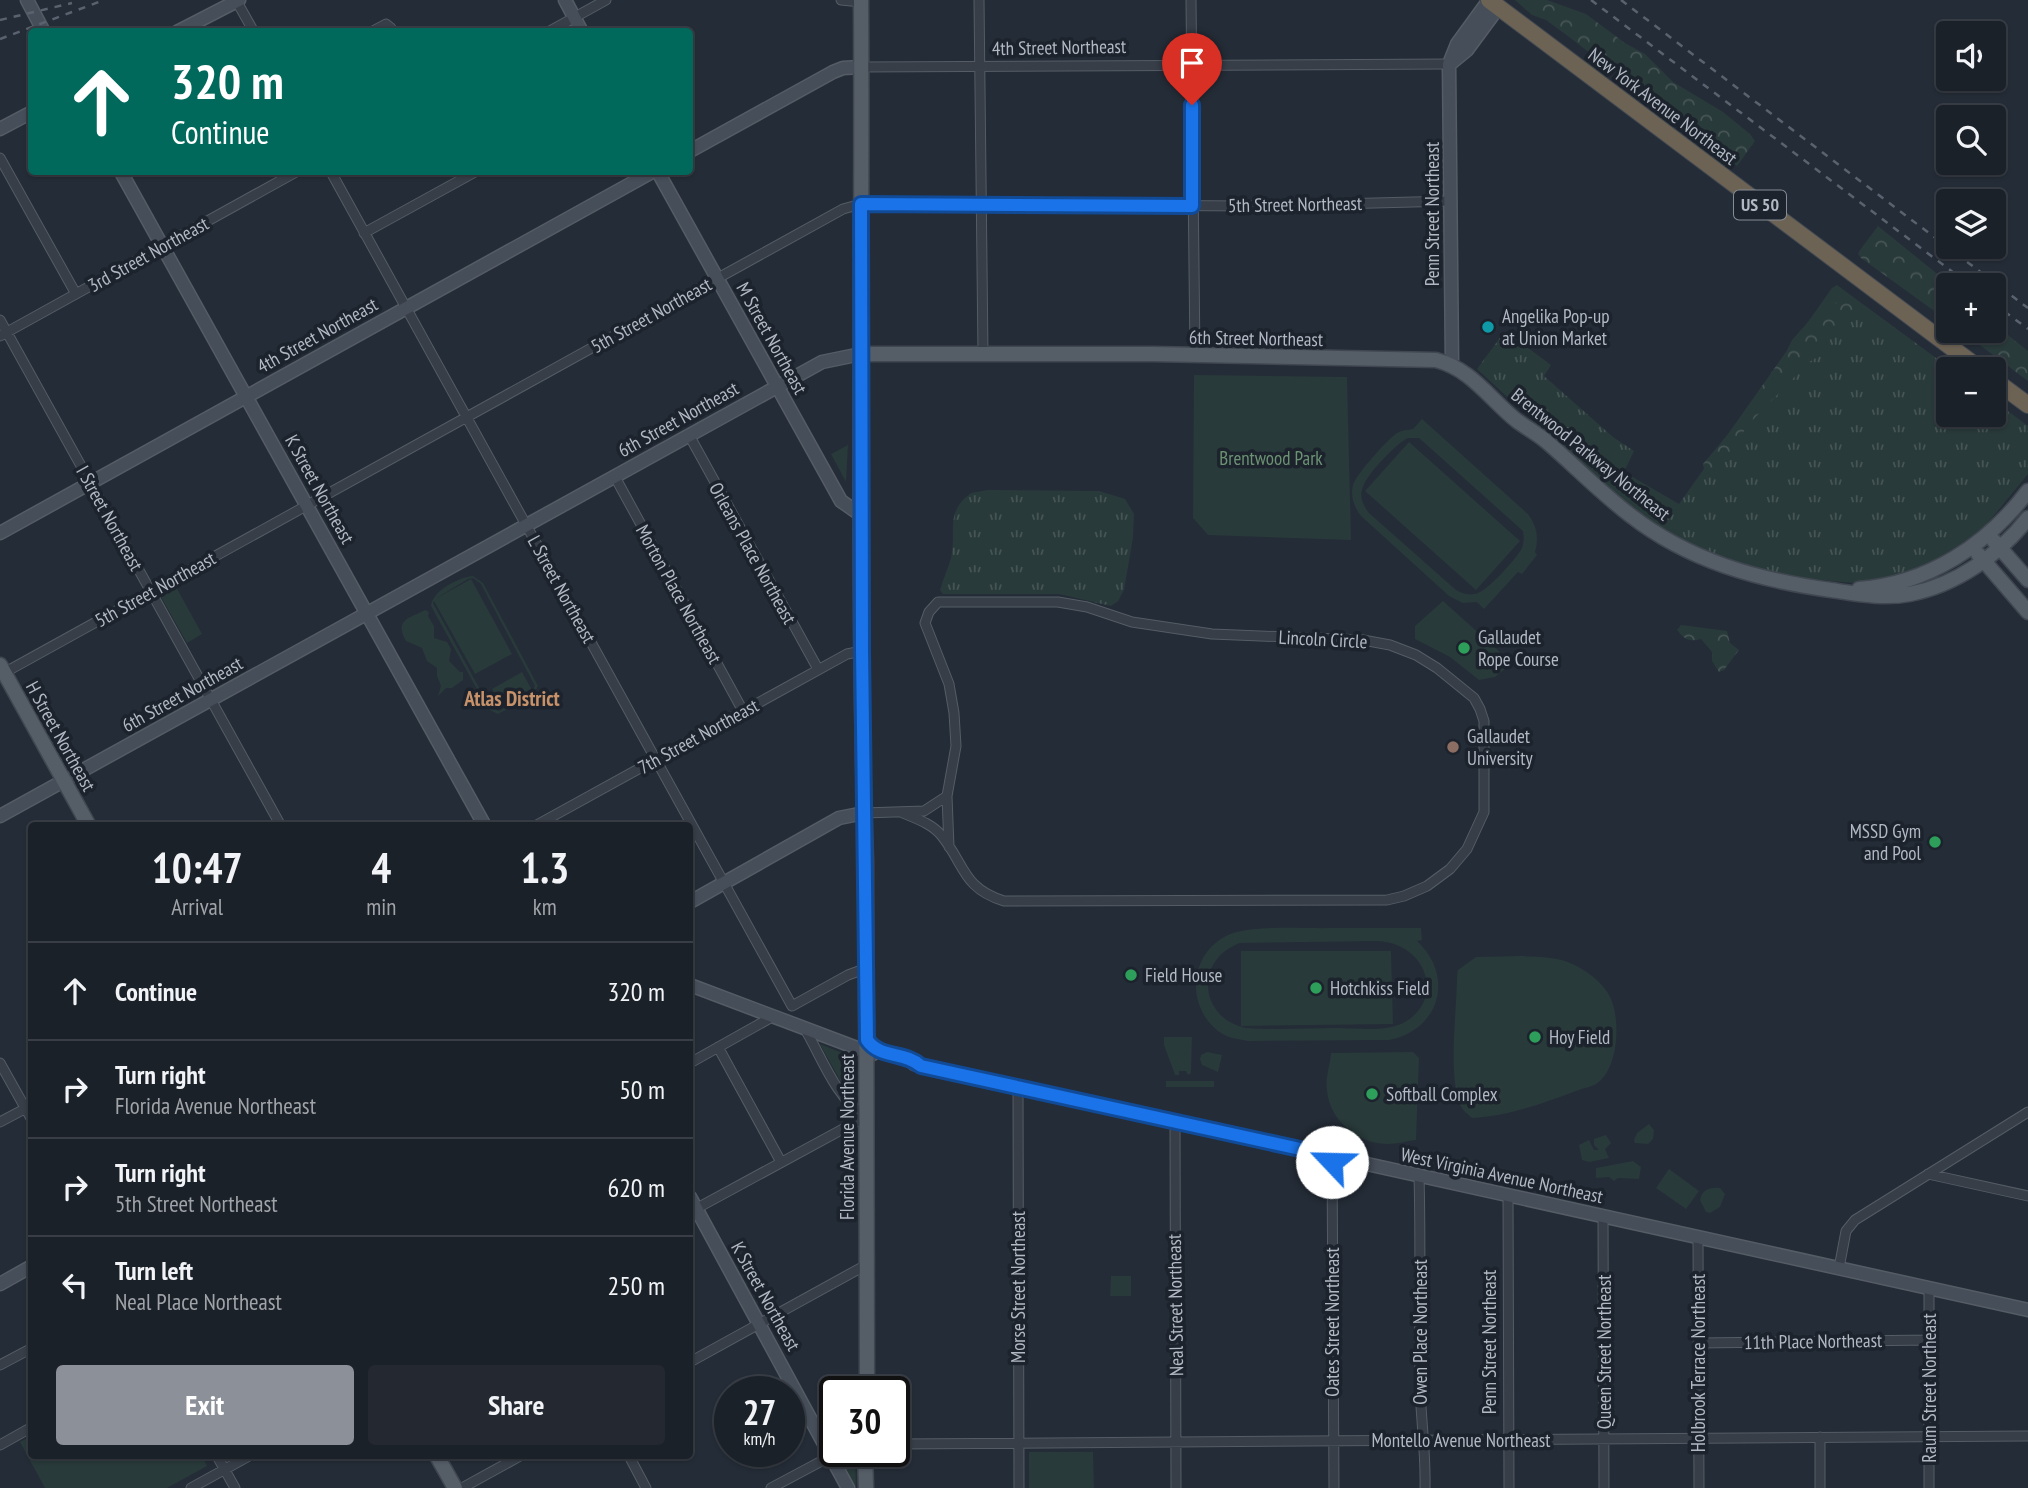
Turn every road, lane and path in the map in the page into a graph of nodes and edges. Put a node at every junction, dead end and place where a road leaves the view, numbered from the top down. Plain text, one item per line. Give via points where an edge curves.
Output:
1 (27, 0) edge
2 (237, 0) edge
3 (565, 0) edge
4 (606, 0) edge
5 (841, 0) edge
6 (979, 0) edge
7 (1191, 0) edge
8 (861, 1) edge
9 (1492, 3) edge
10 (574, 17) junction
11 (42, 28) edge
12 (184, 28) edge
13 (252, 28) edge
14 (378, 28) edge
15 (391, 28) dead end
16 (555, 28) edge
17 (580, 28) edge
18 (1450, 64) junction
19 (1192, 65) junction
20 (860, 67) junction
21 (980, 67) junction
22 (28, 114) edge
23 (0, 129) edge
24 (693, 149) edge
25 (0, 158) edge
26 (123, 175) edge
27 (291, 175) edge
28 (333, 175) edge
29 (470, 175) edge
30 (647, 175) edge
31 (660, 175) edge
32 (1451, 201) junction
33 (861, 204) junction
34 (982, 205) junction
35 (1192, 206) junction
36 (364, 233) junction
37 (163, 246) junction
38 (717, 278) junction
39 (76, 294) junction
40 (405, 309) junction
41 (0, 320) edge
42 (4, 334) edge
43 (861, 354) junction
44 (983, 354) junction
45 (1195, 356) junction
46 (1964, 357) edge
47 (1452, 364) junction
48 (778, 387) junction
49 (2006, 389) edge
50 (246, 396) junction
51 (2028, 405) edge
52 (466, 417) junction
53 (689, 435) junction
54 (615, 477) junction
55 (91, 483) junction
56 (2028, 491) edge
57 (307, 505) junction
58 (861, 515) junction
59 (2028, 518) edge
60 (527, 526) junction
61 (0, 533) edge
62 (1988, 534) junction
63 (1972, 547) junction
64 (2000, 548) junction
65 (1984, 561) junction
66 (2028, 580) edge
67 (1835, 591) junction
68 (150, 592) junction
69 (2028, 612) edge
70 (367, 613) junction
71 (862, 650) junction
72 (818, 669) junction
73 (1, 671) edge
74 (211, 701) junction
75 (743, 711) junction
76 (656, 759) junction
77 (64, 781) junction
78 (947, 796) junction
79 (864, 813) junction
80 (903, 813) junction
81 (0, 816) edge
82 (87, 822) edge
83 (279, 822) edge
84 (483, 822) edge
85 (542, 822) edge
86 (690, 822) edge
87 (693, 827) edge
88 (949, 847) junction
89 (723, 883) junction
90 (693, 900) edge
91 (867, 968) junction
92 (693, 986) edge
93 (772, 1017) junction
94 (805, 1029) junction
95 (866, 1045) junction
96 (718, 1047) junction
97 (693, 1061) edge
98 (0, 1063) edge
99 (921, 1066) joint
100 (1018, 1087) junction
101 (28, 1107) edge
102 (2028, 1112) edge
103 (865, 1116) junction
104 (0, 1122) edge
105 (1175, 1122) junction
106 (1332, 1156) junction
107 (782, 1162) junction
108 (1928, 1174) junction
109 (1419, 1176) junction
110 (1507, 1195) junction
111 (2028, 1196) edge
112 (693, 1206) edge
113 (693, 1208) edge
114 (1603, 1217) junction
115 (1698, 1237) junction
116 (866, 1265) junction
117 (28, 1268) edge
118 (1839, 1268) junction
119 (0, 1283) edge
120 (1928, 1288) junction
121 (2028, 1310) edge
122 (759, 1323) junction
123 (1928, 1340) junction
124 (1698, 1343) junction
125 (28, 1350) edge
126 (693, 1360) edge
127 (0, 1365) edge
128 (867, 1376) edge
129 (819, 1424) edge
130 (28, 1429) edge
131 (2028, 1436) edge
132 (1820, 1437) junction
133 (1929, 1437) junction
134 (1698, 1438) junction
135 (1424, 1439) junction
136 (1510, 1439) junction
137 (1604, 1439) junction
138 (1333, 1440) junction
139 (1176, 1441) junction
140 (1019, 1443) junction
141 (910, 1444) edge
142 (0, 1445) edge
143 (218, 1459) edge
144 (244, 1459) edge
145 (439, 1459) edge
146 (515, 1459) edge
147 (631, 1459) edge
148 (819, 1462) edge
149 (841, 1467) edge
150 (865, 1467) edge
151 (224, 1470) junction
152 (191, 1488) edge
153 (235, 1488) edge
154 (454, 1488) edge
155 (462, 1488) edge
156 (646, 1488) edge
157 (771, 1488) edge
158 (848, 1488) edge
159 (866, 1488) edge
160 (1019, 1488) edge
161 (1176, 1488) edge
162 (1334, 1488) edge
163 (1425, 1488) edge
164 (1509, 1488) edge
165 (1604, 1488) edge
166 (1699, 1488) edge
167 (1821, 1488) edge
168 (1929, 1488) edge

1 - 11 street
2 - 12 street
2 - 13 street
3 - 10 street
4 - 10 street
5 - 8 street
6 - 21 street
7 - 19 street
8 - 20 main road, Florida Avenue Northeast
9 - 18 street via 1457,44
9 - 46 highway, New York Avenue Northeast / US 50
10 - 16 street
10 - 17 street
14 - 15 street via 386,24
18 - 19 street, 4th Street Northeast
18 - 32 street, Penn Street Northeast
19 - 21 street, 4th Street Northeast
19 - 35 street
20 - 21 street, 4th Street Northeast
20 - 24 street, 4th Street Northeast via 833,72
20 - 33 main road, Florida Avenue Northeast
21 - 34 street
22 - 23 street
25 - 39 street
26 - 37 street, K Street Northeast
27 - 37 street, 3rd Street Northeast
28 - 36 street, L Street Northeast
29 - 36 street
30 - 40 street, 4th Street Northeast
31 - 38 street, M Street Northeast
32 - 35 street, 5th Street Northeast
32 - 47 street, Penn Street Northeast
33 - 34 street, 5th Street Northeast
33 - 38 street, 5th Street Northeast via 843,209
33 - 43 main road, Florida Avenue Northeast
34 - 35 street, 5th Street Northeast
34 - 44 street
35 - 45 street
36 - 40 street, L Street Northeast
37 - 39 street, 3rd Street Northeast
37 - 50 street, K Street Northeast
38 - 48 street, M Street Northeast
38 - 52 street, 5th Street Northeast
39 - 42 street, 3rd Street Northeast
40 - 50 street, 4th Street Northeast
40 - 52 street, L Street Northeast
41 - 42 street, I Street Northeast
42 - 55 street, I Street Northeast
43 - 44 main road, 6th Street Northeast
43 - 48 street, 6th Street Northeast via 827,360
43 - 58 main road, Florida Avenue Northeast
44 - 45 main road, 6th Street Northeast
45 - 47 main road, 6th Street Northeast via 1436,360
47 - 67 main road, Brentwood Parkway Northeast via 1615,503 1671,542 1733,570
48 - 53 street, 6th Street Northeast
48 - 58 street, M Street Northeast via 841,501
49 - 51 highway
50 - 55 street, 4th Street Northeast
50 - 57 street, K Street Northeast
52 - 57 street, 5th Street Northeast
52 - 60 street, L Street Northeast
53 - 54 street, 6th Street Northeast
53 - 72 street, Orleans Place Northeast
54 - 60 street, 6th Street Northeast
54 - 75 street, Morton Place Northeast
55 - 61 street, 4th Street Northeast
55 - 68 street, I Street Northeast
56 - 62 main road, Brentwood Parkway Northeast
57 - 68 street, 5th Street Northeast
57 - 70 street, K Street Northeast
58 - 71 main road, Florida Avenue Northeast
59 - 64 main road, Brentwood Parkway Northeast
60 - 70 street, 6th Street Northeast
60 - 76 street, L Street Northeast
62 - 63 main road, Brentwood Parkway Northeast
62 - 64 main road
63 - 65 main road
63 - 67 main road, Brentwood Parkway Northeast via 1915,577
64 - 65 main road, Brentwood Parkway Northeast
64 - 66 main road
65 - 67 main road, Brentwood Parkway Northeast via 1909,594 1885,597
65 - 69 main road
68 - 73 street, 5th Street Northeast
68 - 74 street, I Street Northeast
70 - 74 street, 6th Street Northeast
70 - 84 street, K Street Northeast
71 - 72 street, 7th Street Northeast
71 - 79 main road, Florida Avenue Northeast
72 - 75 street, 7th Street Northeast
73 - 77 main road, H Street Northeast
74 - 77 street, 6th Street Northeast
74 - 83 street, I Street Northeast
75 - 76 street, 7th Street Northeast
76 - 85 street, 7th Street Northeast
76 - 86 street, L Street Northeast
77 - 81 street, 6th Street Northeast
77 - 82 main road, H Street Northeast
78 - 80 street, Lincoln Circle via 924,811
78 - 88 street, Lincoln Circle
78 - 88 street, Lincoln Circle via 956,746 954,713 949,684 925,623 938,602 1058,602 1132,622 1212,634 1326,637 1390,645 1416,655 1451,678 1474,698 1484,721 1484,812 1479,826 1450,869 1404,896 1387,900 1004,901 974,887
79 - 80 street, Lincoln Circle
79 - 89 street via 839,818
79 - 91 main road, Florida Avenue Northeast
80 - 88 street, Lincoln Circle via 927,823
87 - 89 street, L Street Northeast
89 - 90 street
89 - 91 street, L Street Northeast via 792,1006
91 - 95 main road, Florida Avenue Northeast
92 - 93 street
93 - 94 street
93 - 96 street
94 - 95 street
94 - 103 street via 836,1088
95 - 99 main road
95 - 103 main road, Florida Avenue Northeast
96 - 97 street
96 - 107 street
98 - 101 street
99 - 100 street, West Virginia Avenue Northeast
100 - 105 street, West Virginia Avenue Northeast
100 - 140 street, Morse Street Northeast
101 - 104 street
102 - 108 street
103 - 107 street
103 - 116 main road, Florida Avenue Northeast
105 - 106 street, West Virginia Avenue Northeast
105 - 139 street, Neal Street Northeast
106 - 109 street, West Virginia Avenue Northeast
106 - 138 street, Oates Street Northeast
107 - 112 street
108 - 111 street
108 - 118 street via 1852,1222
109 - 110 street, West Virginia Avenue Northeast
109 - 135 street, Owen Place Northeast
110 - 114 street, West Virginia Avenue Northeast
110 - 136 street, Penn Street Northeast
113 - 122 street, K Street Northeast
114 - 115 street, West Virginia Avenue Northeast
114 - 137 street, Queen Street Northeast
115 - 118 street, West Virginia Avenue Northeast
115 - 124 street, Holbrook Terrace Northeast
116 - 122 street
116 - 128 main road, Florida Avenue Northeast
117 - 119 street
118 - 120 street, West Virginia Avenue Northeast
120 - 121 street, West Virginia Avenue Northeast
120 - 123 street, Raum Street Northeast
122 - 126 street
122 - 129 street, K Street Northeast
123 - 124 street, 11th Place Northeast
123 - 133 street, Raum Street Northeast
124 - 134 street, Holbrook Terrace Northeast
125 - 127 street
130 - 142 street
131 - 133 street, Montello Avenue Northeast
132 - 133 street, Montello Avenue Northeast
132 - 134 street, Montello Avenue Northeast
132 - 167 street
133 - 168 street, Raum Street Northeast
134 - 137 street, Montello Avenue Northeast
134 - 166 street, Holbrook Terrace Northeast
135 - 136 street, Montello Avenue Northeast
135 - 138 street, Montello Avenue Northeast
135 - 163 street, Owen Place Northeast
136 - 137 street, Montello Avenue Northeast
136 - 164 street, Penn Street Northeast
137 - 165 street, Queen Street Northeast
138 - 139 street, Montello Avenue Northeast
138 - 162 street, Oates Street Northeast
139 - 140 street, Montello Avenue Northeast
139 - 161 street, Neal Street Northeast
140 - 141 street, Montello Avenue Northeast
140 - 160 street, Morse Street Northeast
143 - 151 street
144 - 151 street
145 - 154 main road
146 - 155 street
147 - 156 street
148 - 157 street
149 - 158 street, K Street Northeast
150 - 159 main road
151 - 152 street
151 - 153 street

